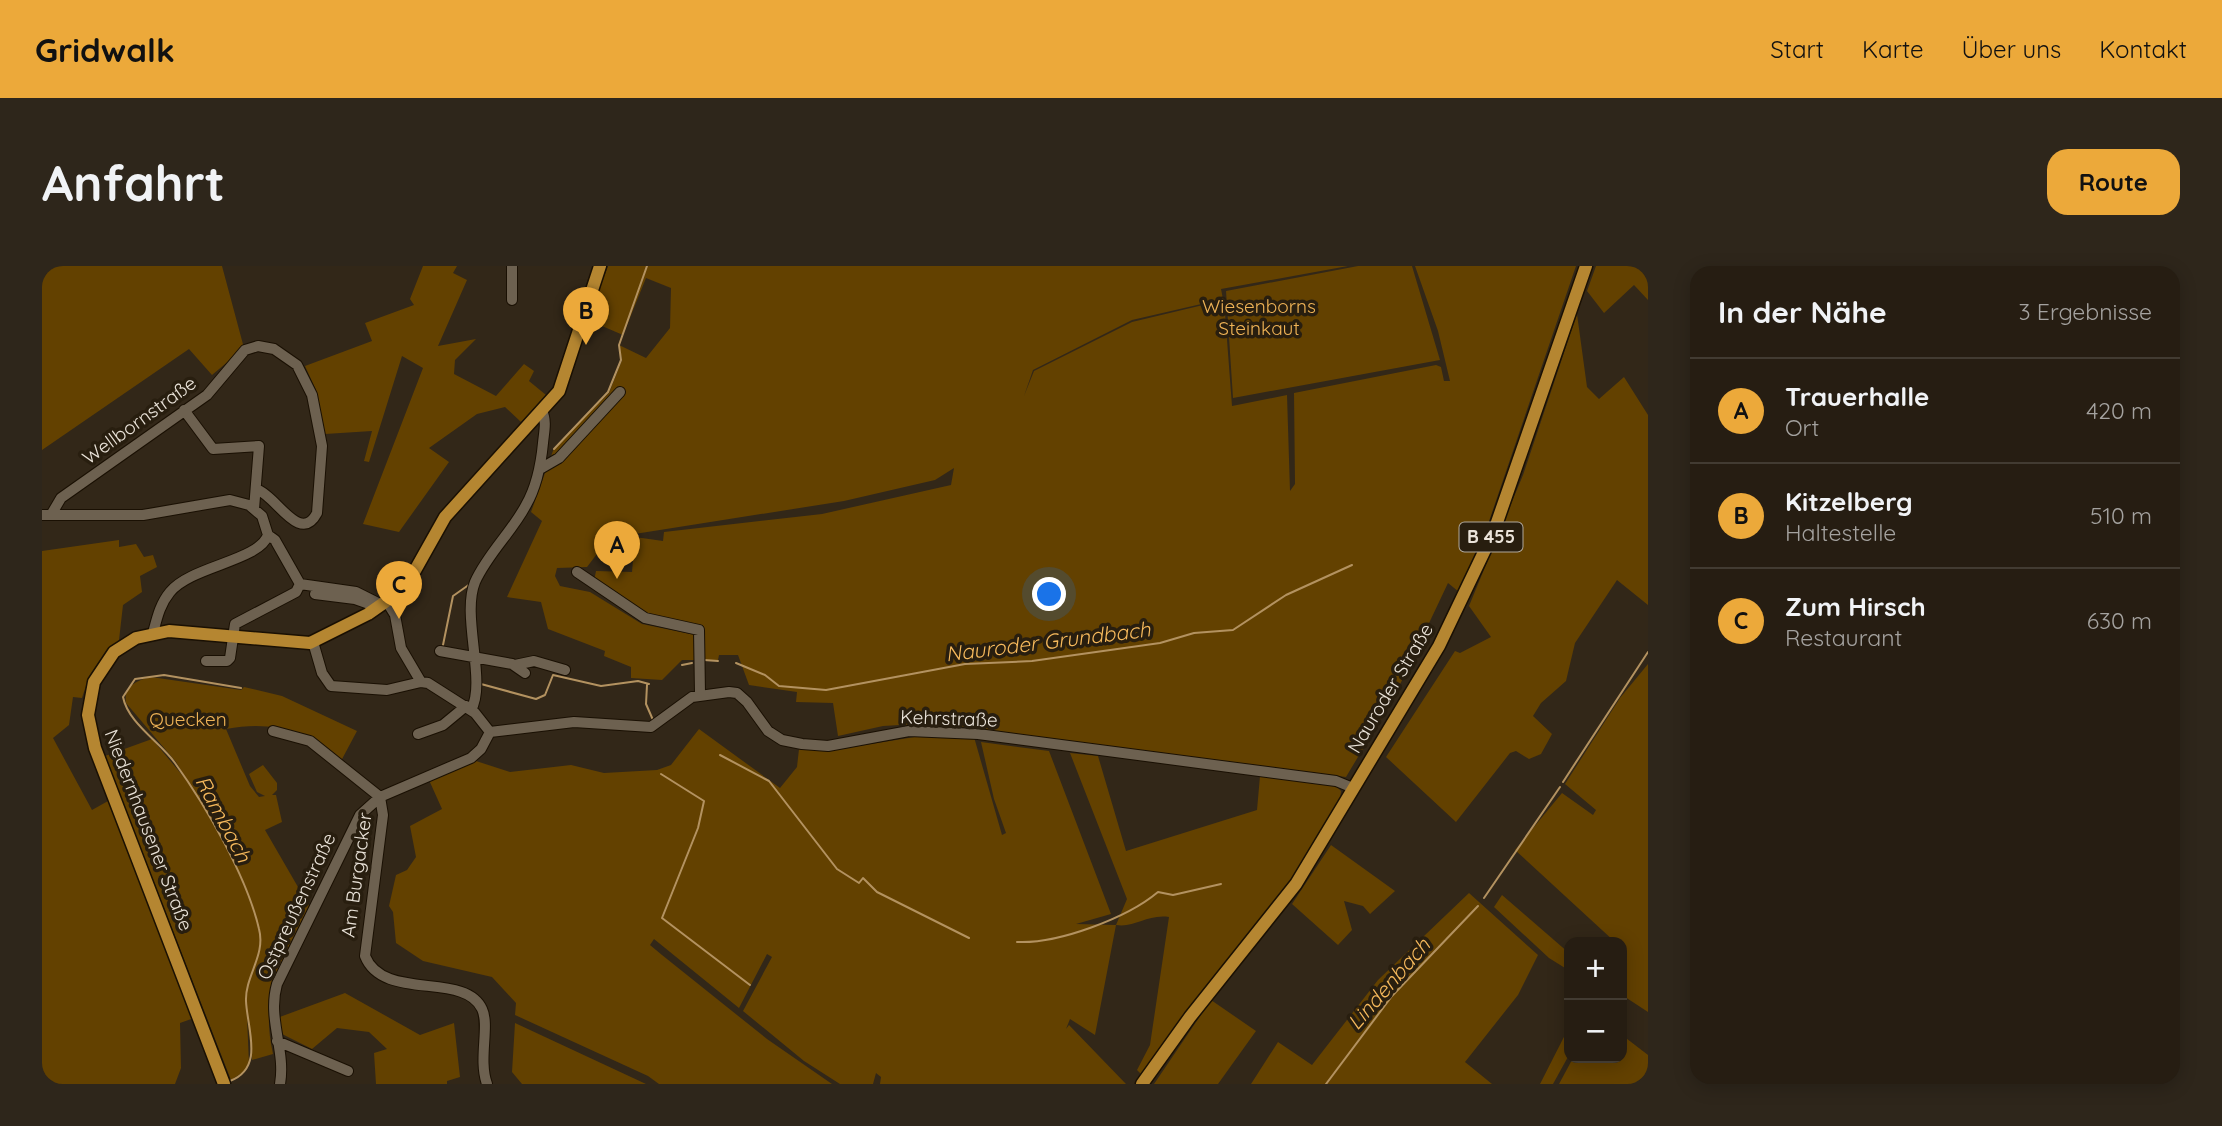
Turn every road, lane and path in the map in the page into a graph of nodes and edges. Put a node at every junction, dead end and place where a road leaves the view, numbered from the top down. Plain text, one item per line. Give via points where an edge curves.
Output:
1 (512, 266) edge
2 (600, 266) edge
3 (1586, 266) edge
4 (512, 300) dead end
5 (620, 391) dead end
6 (184, 410) junction
7 (542, 411) junction
8 (540, 469) junction
9 (258, 490) junction
10 (254, 509) junction
11 (46, 515) edge
12 (268, 536) junction
13 (577, 572) dead end
14 (300, 584) junction
15 (315, 594) dead end
16 (382, 605) junction
17 (153, 633) junction
18 (233, 637) junction
19 (313, 642) junction
20 (440, 651) dead end
21 (475, 658) junction
22 (206, 661) dead end
23 (515, 665) junction
24 (565, 670) dead end
25 (525, 673) dead end
26 (421, 682) junction
27 (700, 694) junction
28 (468, 708) junction
29 (273, 731) dead end
30 (490, 732) junction
31 (418, 734) dead end
32 (1353, 788) junction
33 (380, 797) junction
34 (277, 1041) junction
35 (348, 1071) dead end
36 (223, 1082) edge
37 (280, 1084) edge
38 (487, 1084) edge
39 (1142, 1084) edge

1 - 4 street
2 - 7 main road, Niedernhausener Straße via 561,387
3 - 32 main road, Nauroder Straße / B 455 via 1494,531 1471,584
5 - 8 street via 559,458
6 - 9 street via 213,449 259,446
6 - 9 street, Wellbornstraße via 216,386 246,350 266,347 296,365 312,395 321,433 313,519 304,524 294,522 270,495
6 - 11 street, Wellbornstraße via 61,498
7 - 8 street
7 - 16 main road, Niedernhausener Straße via 445,517 409,581
8 - 21 street via 526,506 474,585
9 - 10 street
10 - 11 street via 230,499 143,515
10 - 12 street via 265,520
12 - 14 street via 275,540
12 - 17 street via 253,551 179,583 163,602
13 - 27 street via 645,618 699,630
14 - 16 street via 356,592
14 - 18 street via 296,592 238,621
15 - 16 street
16 - 19 main road, Niedernhausener Straße
16 - 26 street via 394,615 401,648
17 - 18 main road, Niedernhausener Straße
17 - 36 main road, Niedernhausener Straße via 121,647 102,666 91,690 88,723
18 - 19 main road, Niedernhausener Straße
18 - 22 street via 230,659
19 - 26 street via 331,686 387,690
20 - 21 street
21 - 23 street
21 - 28 street via 474,703
23 - 24 street via 529,661
23 - 25 street
26 - 28 street
27 - 30 street, Kehrstraße via 651,727 567,723
27 - 32 street, Kehrstraße via 737,693 768,730 782,740 802,744 828,746 909,731 978,734 1336,781
28 - 30 street
28 - 31 street via 443,726
29 - 33 street via 310,741
30 - 33 street via 471,758
32 - 39 main road, Nauroder Straße / B 455 via 1296,884
33 - 34 street, Ostpreußenstraße via 367,805 356,821 280,976 273,1010
33 - 38 street, Am Burgacker via 383,815 365,956 372,969 385,978 475,999 485,1016 481,1058
34 - 35 street
34 - 37 street, Ostpreußenstraße via 282,1060

